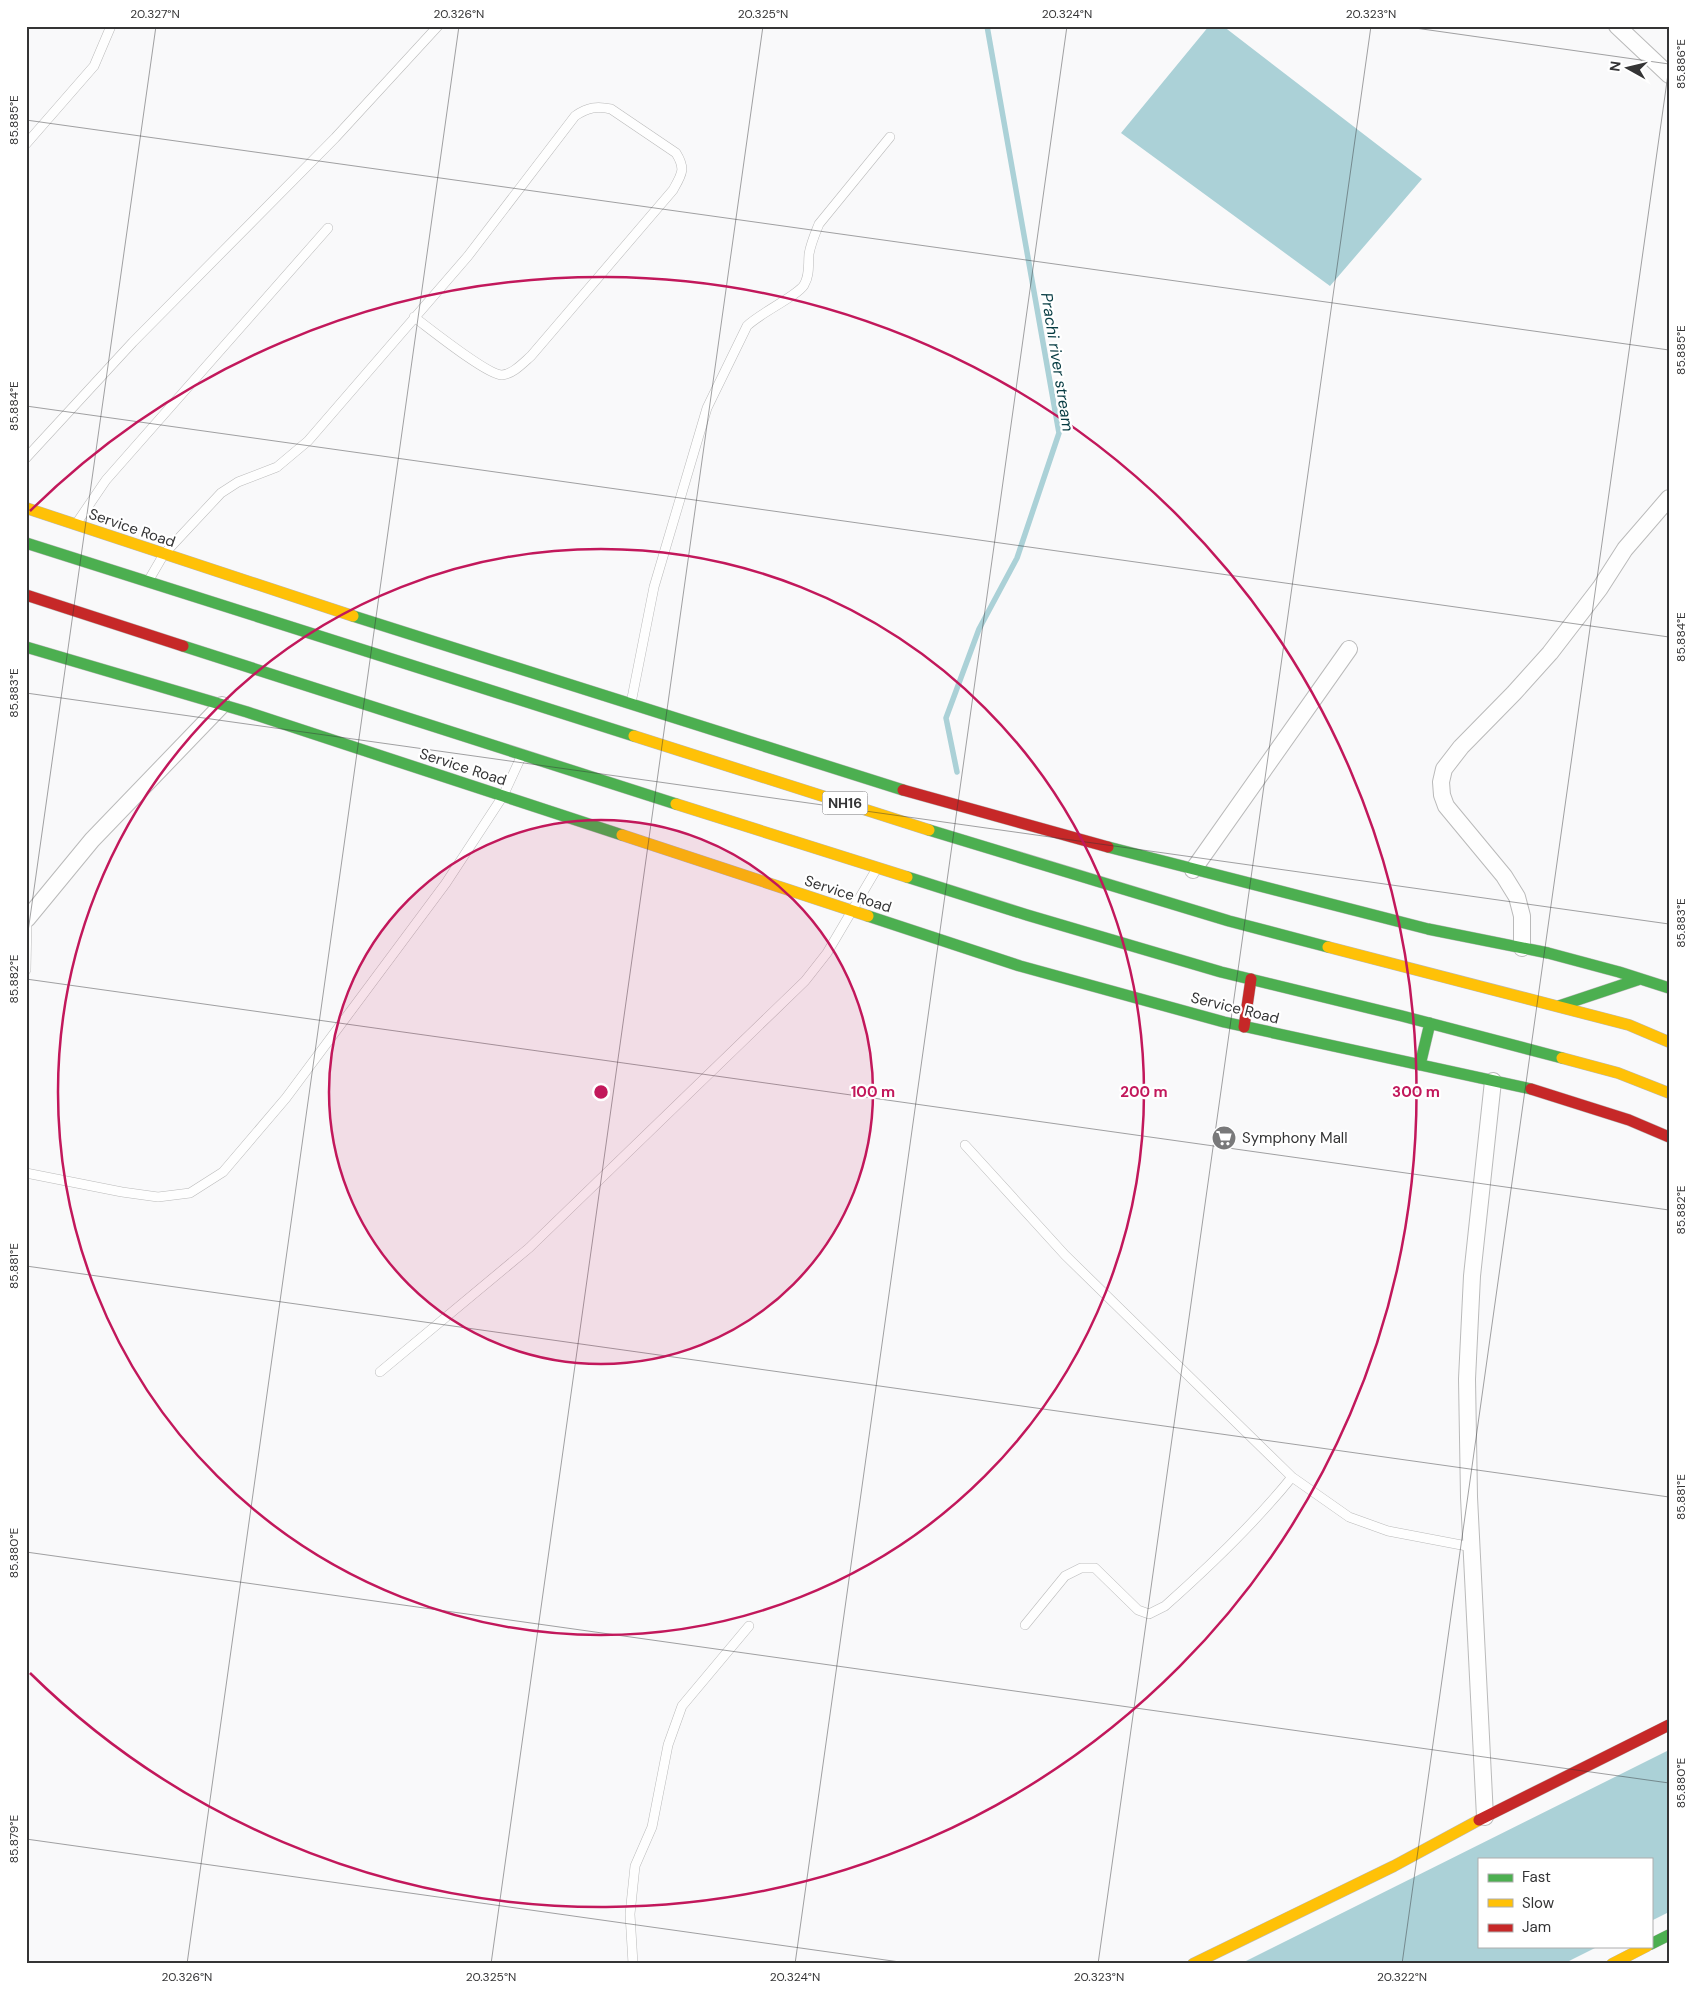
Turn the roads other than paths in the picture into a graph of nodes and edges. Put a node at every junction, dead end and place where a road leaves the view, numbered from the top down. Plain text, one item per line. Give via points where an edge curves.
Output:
1 (110, 26) edge
2 (438, 26) edge
3 (1617, 26) edge
4 (1669, 75) edge
5 (890, 137) dead end
6 (26, 144) edge
7 (328, 228) dead end
8 (414, 317) junction
9 (26, 458) edge
10 (1669, 498) edge
11 (26, 508) edge
12 (76, 525) junction
13 (26, 543) edge
14 (164, 554) junction
15 (147, 582) junction
16 (26, 595) edge
17 (26, 647) edge
18 (1349, 649) dead end
19 (545, 693) junction
20 (222, 704) junction
21 (630, 706) junction
22 (522, 755) junction
23 (503, 796) junction
24 (878, 868) junction
25 (1193, 870) junction
26 (852, 911) junction
27 (27, 914) edge
28 (1522, 948) junction
29 (26, 970) edge
30 (1251, 979) junction
31 (1640, 979) junction
32 (1669, 988) edge
33 (1559, 1006) junction
34 (1430, 1023) junction
35 (1244, 1027) junction
36 (1669, 1042) edge
37 (1420, 1065) junction
38 (1493, 1081) junction
39 (1669, 1093) edge
40 (1669, 1137) edge
41 (965, 1144) dead end
42 (26, 1173) edge
43 (380, 1372) dead end
44 (1292, 1477) junction
45 (1472, 1547) junction
46 (1026, 1625) dead end
47 (749, 1626) dead end
48 (1669, 1725) edge
49 (1485, 1817) junction
50 (1669, 1935) edge
51 (1652, 1944) edge
52 (1643, 1948) edge
53 (633, 1964) edge
54 (1194, 1964) edge
55 (1612, 1964) edge

1 - 6 lane via 94,66
2 - 9 lane via 335,138 133,342
3 - 4 street
5 - 21 lane via 820,224 812,240 809,269 803,287 747,326 707,408 654,587
7 - 12 lane via 106,480
8 - 8 lane via 468,256 575,116 587,108 612,109 676,153 682,164 682,174 673,190 531,356 512,372 497,374 482,366
8 - 14 lane via 308,441 277,467 238,482 221,493
10 - 28 street via 1625,549 1600,588 1550,653 1444,769 1441,782 1446,806 1504,876 1517,897 1522,916
11 - 12 main road, Service Road
12 - 14 main road, Service Road
13 - 15 main road, NH16
14 - 15 lane
14 - 19 main road, Service Road
15 - 19 main road, NH16
16 - 22 main road
17 - 20 main road, Service Road
18 - 25 street
19 - 21 main road, Service Road
19 - 33 main road, NH16 via 1022,859 1229,921
20 - 23 main road, Service Road
20 - 27 street via 92,840
21 - 25 main road, Service Road via 883,784
22 - 23 lane
22 - 24 main road
23 - 26 main road, Service Road
23 - 42 lane via 440,891 286,1098 223,1172 190,1193 158,1197
24 - 26 lane
24 - 30 main road via 1027,915
25 - 28 main road, Service Road via 1428,929
26 - 35 main road, Service Road via 1020,966
26 - 43 lane via 827,953 805,981 529,1248
27 - 29 lane
28 - 31 main road, Service Road
30 - 34 main road
30 - 35 main road
31 - 32 main road, Service Road
31 - 33 main road
33 - 36 main road, NH16 via 1629,1025
34 - 37 main road
34 - 39 main road via 1618,1073
35 - 37 main road, Service Road
37 - 38 main road, Service Road
38 - 40 main road, Service Road via 1620,1118
38 - 45 street via 1472,1276 1467,1379
41 - 44 lane via 1065,1255
44 - 45 lane via 1349,1517 1388,1531
44 - 46 lane via 1251,1524 1165,1606 1149,1614 1138,1610 1095,1568 1081,1568 1065,1576
45 - 49 street
47 - 53 lane via 682,1706 668,1745 652,1827 635,1866 630,1914
48 - 49 main road
49 - 54 main road via 1276,1926
50 - 51 main road
52 - 55 main road

